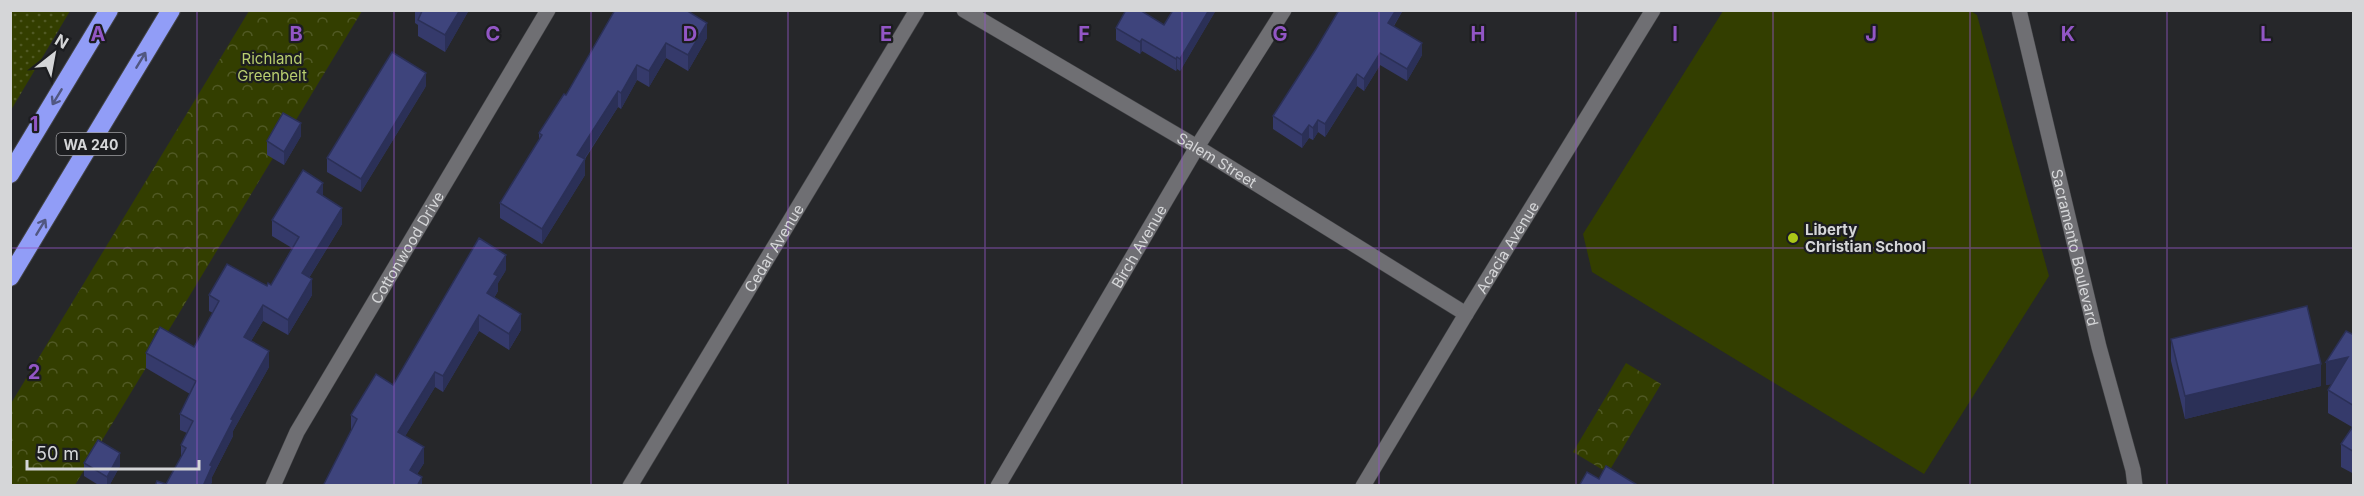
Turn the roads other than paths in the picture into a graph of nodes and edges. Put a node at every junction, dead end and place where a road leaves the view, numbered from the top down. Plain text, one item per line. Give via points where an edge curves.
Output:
1 (109, 10) edge
2 (171, 10) edge
3 (548, 10) edge
4 (917, 10) edge
5 (964, 10) edge
6 (1284, 10) edge
7 (1653, 10) edge
8 (2019, 10) edge
9 (1197, 147) junction
10 (10, 174) edge
11 (10, 277) edge
12 (1466, 314) junction
13 (273, 486) edge
14 (630, 486) edge
15 (998, 486) edge
16 (1363, 486) edge
17 (2135, 486) edge

1 -> 10 highway, WA 240
11 -> 2 highway, WA 240
3 - 13 street, Cottonwood Drive via 297,432
4 - 14 street, Cedar Avenue
5 - 9 street, Salem Street
6 - 9 street, Birch Avenue
7 - 12 street, Acacia Avenue
8 - 17 street, Sacramento Boulevard
9 - 12 street, Salem Street
9 - 15 street, Birch Avenue
12 - 16 street, Acacia Avenue

